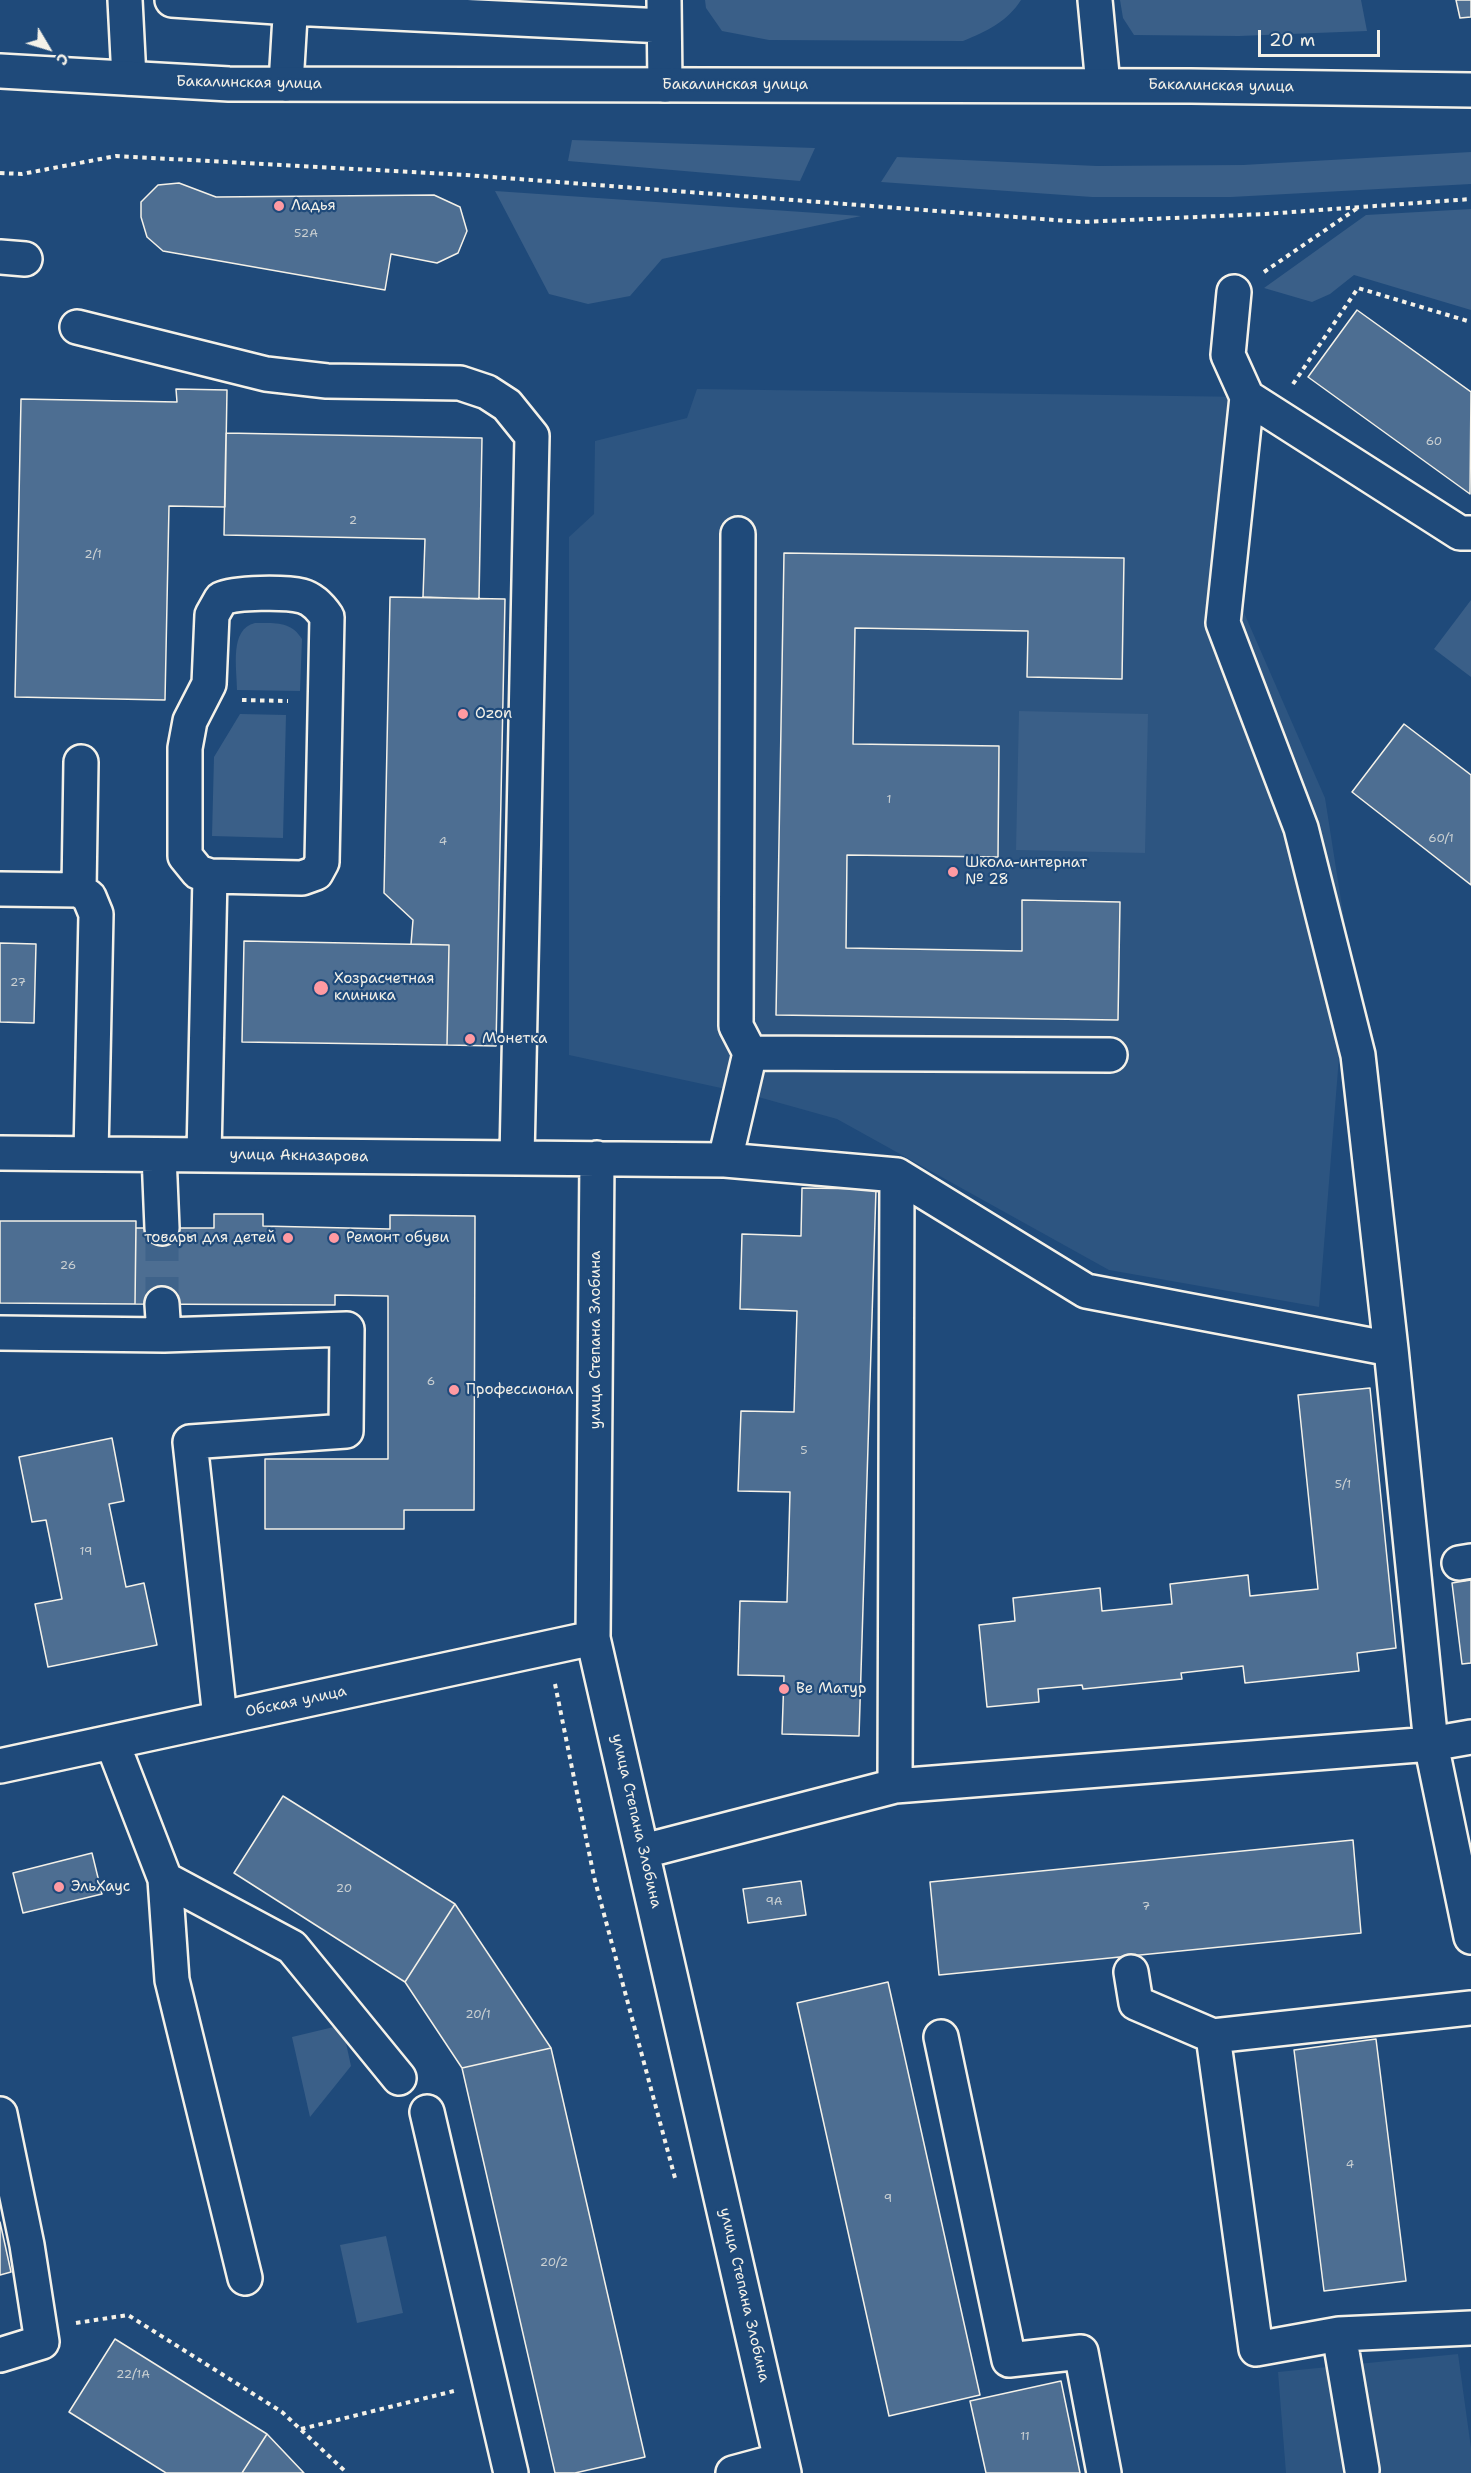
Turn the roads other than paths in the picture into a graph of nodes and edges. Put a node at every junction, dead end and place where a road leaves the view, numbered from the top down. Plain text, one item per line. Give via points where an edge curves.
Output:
1 (125, 0) edge
2 (172, 0) edge
3 (1095, 0) edge
4 (291, 4) edge
5 (664, 13) edge
6 (0, 71) edge
7 (129, 78) junction
8 (286, 84) junction
9 (665, 85) junction
10 (1103, 85) junction
11 (1471, 90) edge
12 (1234, 292) road end
13 (77, 327) dead end
14 (1260, 405) junction
15 (1471, 533) edge
16 (738, 534) dead end
17 (81, 762) dead end
18 (210, 876) junction
19 (0, 889) edge
20 (79, 890) junction
21 (750, 1053) junction
22 (1110, 1055) dead end
23 (0, 1153) edge
24 (91, 1154) junction
25 (159, 1155) junction
26 (204, 1155) junction
27 (517, 1158) junction
28 (597, 1158) junction
29 (724, 1160) junction
30 (897, 1175) junction
31 (162, 1228) tunnel mouth
32 (0, 1333) edge
33 (1391, 1349) junction
34 (593, 1638) junction
35 (220, 1718) junction
36 (1471, 1737) edge
37 (112, 1742) junction
38 (1431, 1744) junction
39 (0, 1766) edge
40 (895, 1786) junction
41 (644, 1851) junction
42 (165, 1879) junction
43 (1471, 1937) edge
44 (1131, 1972) dead end
45 (1471, 2008) edge
46 (1213, 2036) junction
47 (941, 2037) dead end
48 (399, 2078) dead end
49 (427, 2112) dead end
50 (0, 2114) edge
51 (245, 2278) dead end
52 (1471, 2328) edge
53 (1339, 2334) junction
54 (0, 2355) edge
55 (782, 2467) edge
56 (1362, 2470) dead end
57 (511, 2473) edge
58 (734, 2473) edge
59 (1104, 2473) edge

1 - 7 street
2 - 4 street
3 - 10 street
4 - 5 street
4 - 8 street
5 - 9 street
6 - 7 street, Бакалинская улица
7 - 8 street, Бакалинская улица
8 - 9 street, Бакалинская улица
9 - 10 street, Бакалинская улица
10 - 11 street, Бакалинская улица
12 - 14 street via 1228,355
13 - 27 street via 266,374 327,381 460,383 488,392 507,405 532,436
14 - 15 street via 1460,533
14 - 33 street via 1223,623 1301,828 1358,1055
16 - 21 street via 736,1026
17 - 20 street
18 - 18 street via 190,865 183,844 187,734 211,672 212,615 221,599 235,594 301,596 317,604 327,617 322,862 310,876 302,878
18 - 26 street
19 - 20 street
20 - 24 street via 89,897 96,914
21 - 22 street
21 - 29 street
23 - 24 street, улица Акназарова
24 - 25 street, улица Акназарова
25 - 26 street, улица Акназарова
25 - 31 street
26 - 27 street, улица Акназарова
27 - 28 street, улица Акназарова
28 - 29 street, улица Акназарова
28 - 34 street, улица Степана Злобина
29 - 30 street, улица Акназарова
30 - 33 street via 1086,1291
30 - 40 street
32 - 35 street via 163,1320 347,1329 346,1431 190,1442
33 - 38 street
34 - 35 street, Обская улица
34 - 41 street, улица Степана Злобина
35 - 37 street, Обская улица
36 - 38 street
37 - 39 street, Обская улица
37 - 42 street
38 - 40 street
38 - 43 street
40 - 41 street
41 - 55 street, улица Степана Злобина
42 - 48 street via 292,1947
42 - 51 street via 172,1980
44 - 46 street via 1136,2003
45 - 46 street
46 - 53 street via 1256,2349
47 - 59 street via 1009,2360 1081,2352
49 - 57 street
50 - 54 street via 42,2342
52 - 53 street
53 - 56 street
55 - 58 street

